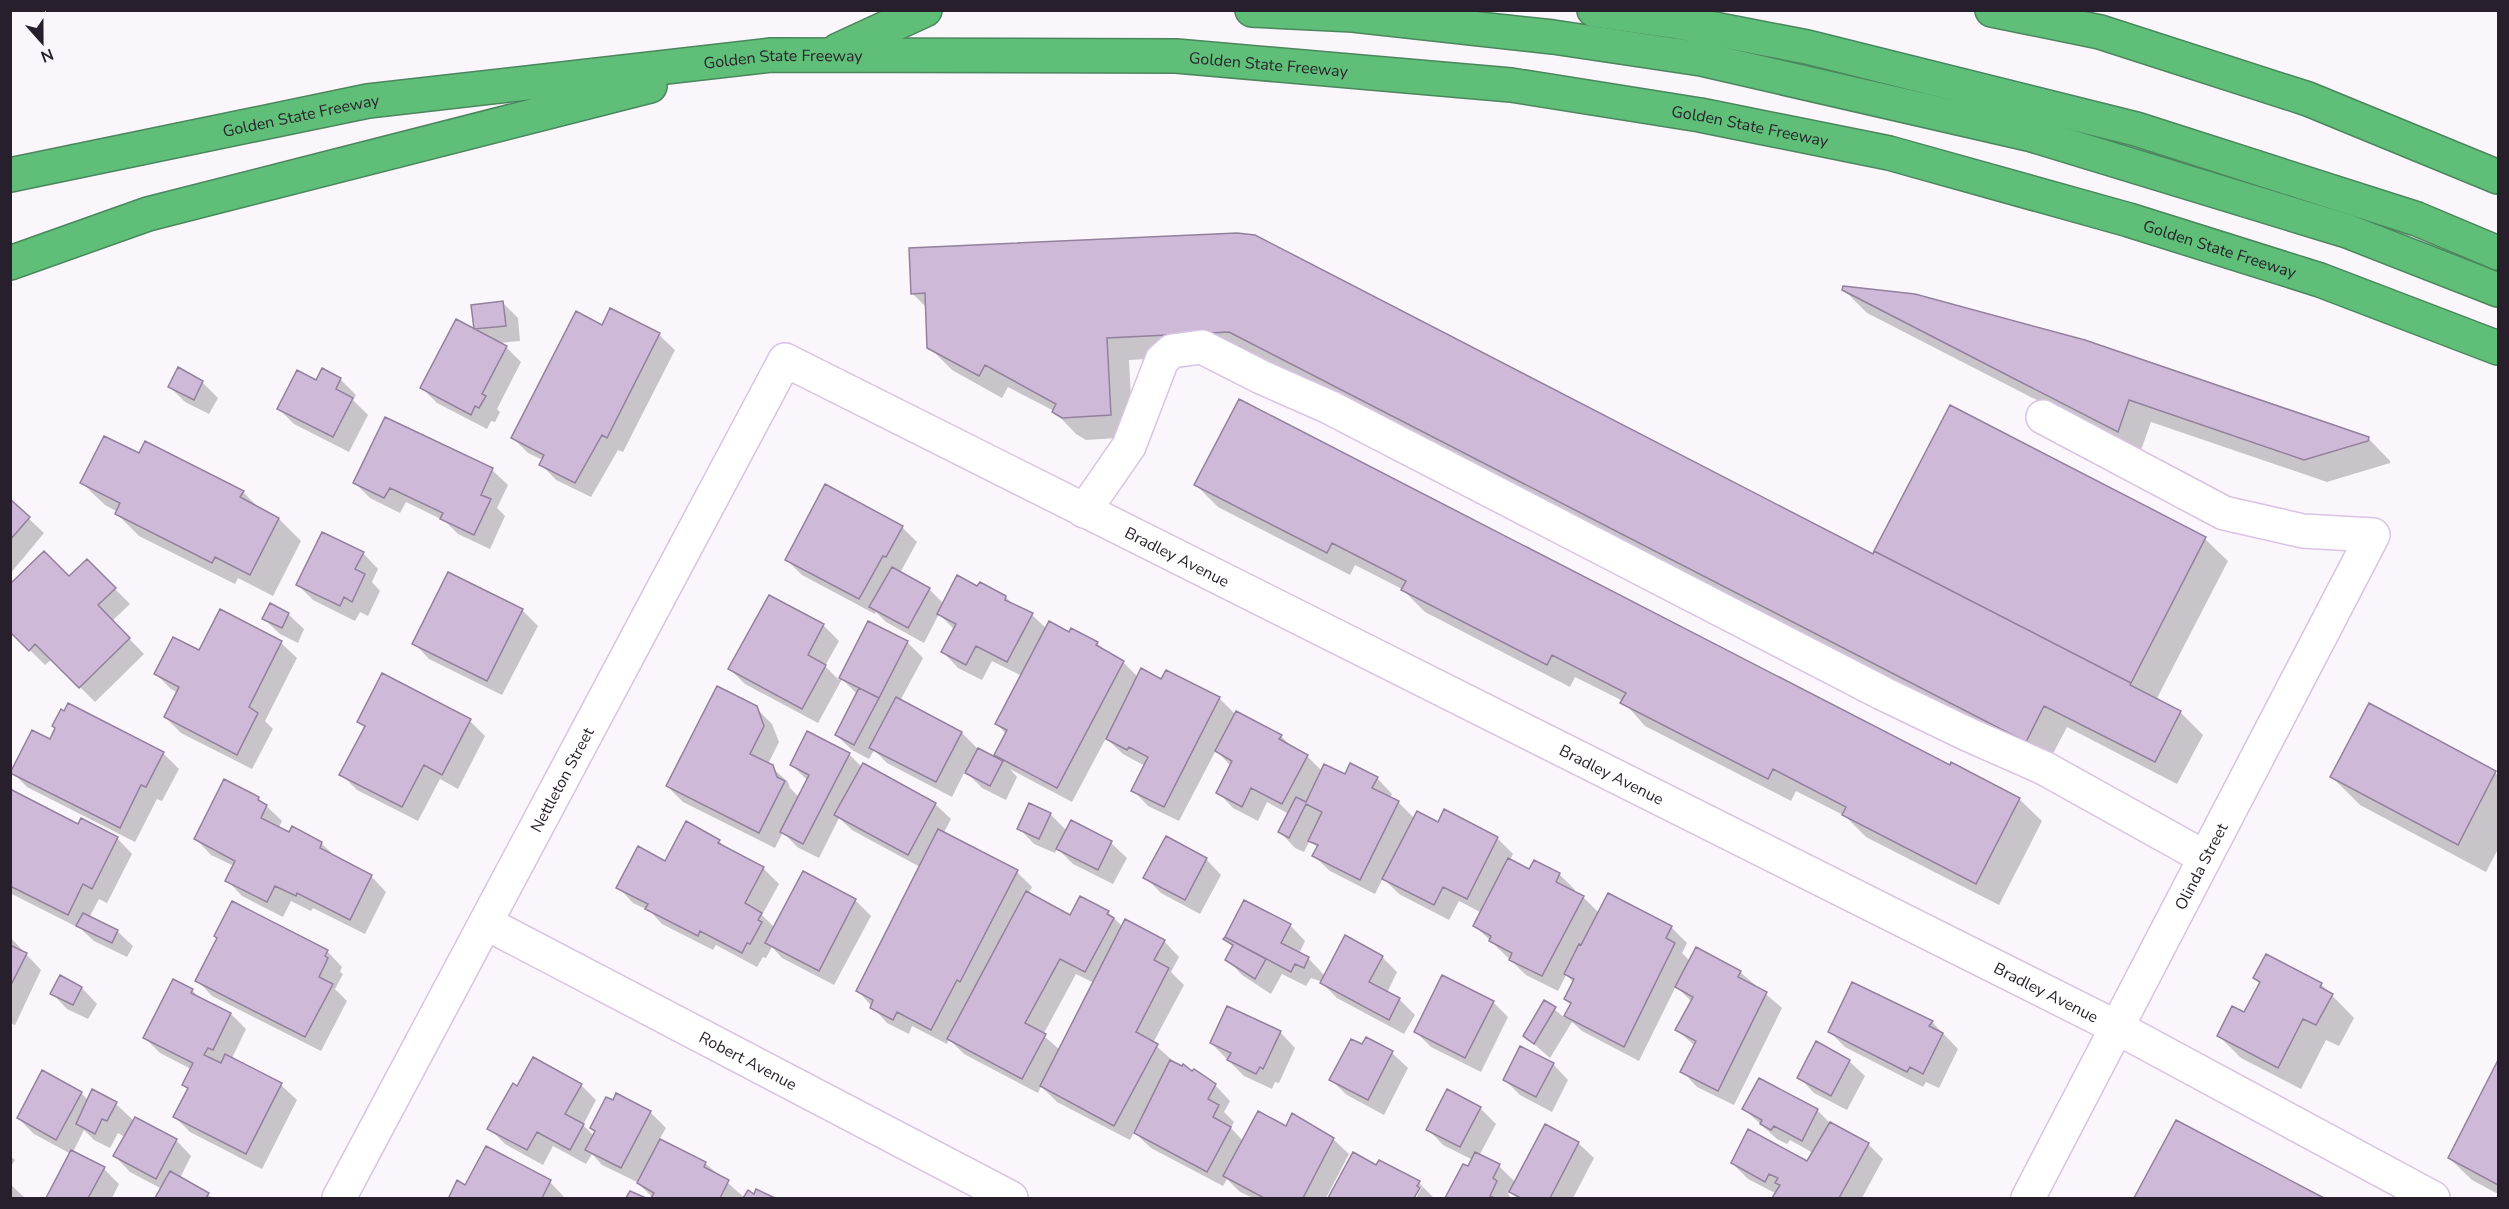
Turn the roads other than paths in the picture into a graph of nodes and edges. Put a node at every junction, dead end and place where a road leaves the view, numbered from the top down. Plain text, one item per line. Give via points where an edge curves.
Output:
1 (925, 10) edge
2 (1252, 10) edge
3 (1594, 10) edge
4 (1992, 10) edge
5 (771, 55) junction
6 (828, 55) junction
7 (10, 175) edge
8 (2499, 177) edge
9 (2499, 253) edge
10 (10, 263) edge
11 (2499, 290) edge
12 (2499, 348) edge
13 (785, 360) joint
14 (2043, 417) dead end
15 (1084, 511) junction
16 (2204, 857) junction
17 (486, 923) junction
18 (2116, 1027) junction
19 (339, 1198) edge
20 (1011, 1198) edge
21 (2028, 1198) edge
22 (2433, 1198) edge

1 - 6 highway
2 - 11 highway via 1353,15 1553,37 1701,59 2032,135 2347,231
3 - 9 highway via 1807,47 2136,129 2417,219
4 - 8 highway via 2100,32 2308,99
5 - 6 highway, Golden State Freeway
5 - 7 highway, Golden State Freeway via 368,101
5 - 10 highway via 147,214
6 - 12 highway, Golden State Freeway via 1176,56 1511,85 1700,116 1889,153 2129,220 2320,280
13 - 15 street, Bradley Avenue
13 - 17 street, Nettleton Street
14 - 16 street, Olinda Street via 2224,513 2303,531 2373,535
15 - 16 street via 1129,446 1162,360 1172,351 1202,347 1329,407 1853,678 2044,768
15 - 18 street, Bradley Avenue
16 - 18 street, Olinda Street
17 - 19 street, Nettleton Street
17 - 20 street, Robert Avenue
18 - 21 street, Olinda Street
18 - 22 street, Bradley Avenue

